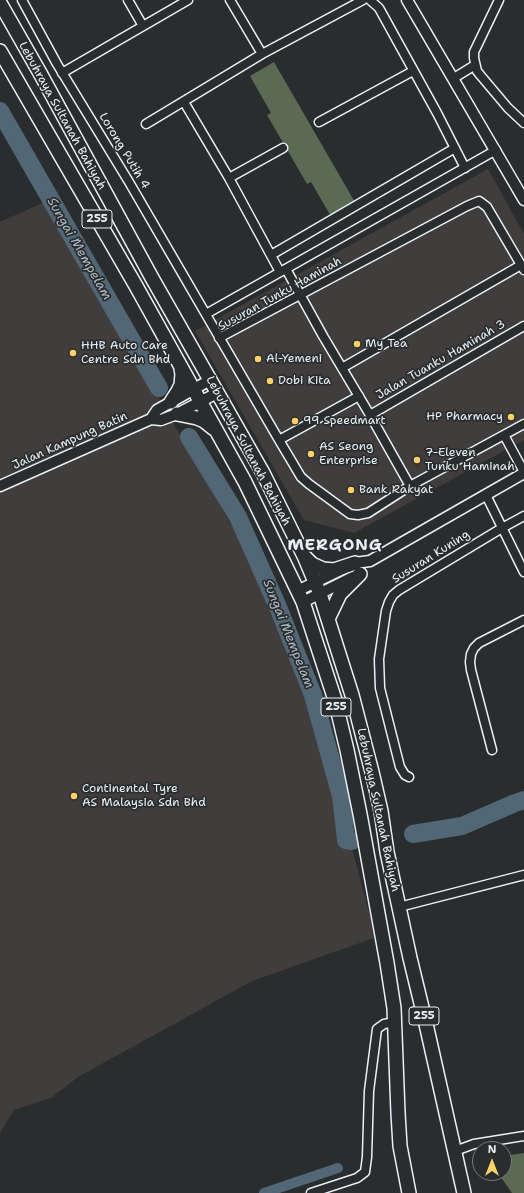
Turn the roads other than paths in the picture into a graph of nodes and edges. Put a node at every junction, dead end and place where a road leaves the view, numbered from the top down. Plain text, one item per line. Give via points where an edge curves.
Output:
1 (22, 0) edge
2 (128, 0) edge
3 (188, 0) edge
4 (230, 0) edge
5 (363, 0) edge
6 (370, 0) edge
7 (407, 0) edge
8 (499, 0) edge
9 (0, 6) edge
10 (143, 26) junction
11 (0, 51) edge
12 (262, 54) junction
13 (475, 64) junction
14 (413, 71) junction
15 (62, 73) junction
16 (454, 78) junction
17 (184, 102) junction
18 (319, 122) dead end
19 (146, 124) dead end
20 (524, 124) edge
21 (283, 148) dead end
22 (455, 148) junction
23 (496, 150) junction
24 (465, 168) junction
25 (229, 178) junction
26 (524, 200) edge
27 (271, 255) junction
28 (523, 268) edge
29 (283, 271) junction
30 (300, 295) junction
31 (206, 314) junction
32 (524, 326) edge
33 (219, 338) junction
34 (179, 364) junction
35 (342, 368) junction
36 (210, 380) junction
37 (193, 389) junction
38 (217, 393) junction
39 (359, 396) junction
40 (171, 402) junction
41 (200, 402) junction
42 (177, 414) junction
43 (370, 415) junction
44 (151, 419) junction
45 (524, 424) edge
46 (216, 432) junction
47 (504, 435) junction
48 (279, 440) junction
49 (524, 472) edge
50 (0, 486) edge
51 (410, 486) junction
52 (486, 495) junction
53 (523, 519) edge
54 (502, 528) junction
55 (304, 556) junction
56 (357, 569) junction
57 (524, 572) edge
58 (318, 588) junction
59 (300, 596) junction
60 (328, 619) junction
61 (524, 620) edge
62 (492, 750) dead end
63 (409, 777) dead end
64 (524, 875) edge
65 (399, 907) junction
66 (395, 1022) junction
67 (524, 1136) edge
68 (455, 1151) junction
69 (409, 1190) edge
70 (311, 1193) edge
71 (464, 1193) edge

1 - 15 street, Lorong Putih 4
2 - 10 street
3 - 10 street
4 - 12 street
5 - 12 street
6 - 14 street via 379,8
7 - 16 street
8 - 13 street via 474,52
9 - 36 main road, Lebuhraya Sultanah Bahiyah / 255 via 44,80
10 - 15 street
11 - 34 main road, Lebuhraya Sultanah Bahiyah / 255
12 - 17 street
13 - 16 street
13 - 20 street via 481,76
14 - 18 street
14 - 22 street
15 - 31 street, Lorong Putih 4
16 - 23 street
17 - 19 street
17 - 25 street
21 - 25 street
22 - 24 street
22 - 27 street
23 - 24 street
23 - 26 street
24 - 29 street
25 - 27 street
27 - 29 street
28 - 30 street, Susuran Tunku Haminah via 487,207 479,201
28 - 35 street
29 - 30 street
29 - 31 street
30 - 33 street, Susuran Tunku Haminah
30 - 35 street
31 - 33 street, Lorong Putih 4
32 - 43 street, Jalan Tuanku Haminah 3
33 - 48 street, Susuran Tunku Haminah
34 - 37 main road, Lebuhraya Sultanah Bahiyah / 255
34 - 40 main road via 182,374 181,385
35 - 39 street
36 - 37 street, Jalan Kampung Batin
36 - 38 main road, Lebuhraya Sultanah Bahiyah / 255
37 - 40 street, Jalan Kampung Batin
37 - 41 main road, Lebuhraya Sultanah Bahiyah / 255
38 - 41 street, Jalan Kampung Batin
38 - 55 main road, Lebuhraya Sultanah Bahiyah / 255 via 263,473
39 - 43 street
39 - 48 street
40 - 44 street, Jalan Kampung Batin via 157,410
41 - 42 street, Jalan Kampung Batin
41 - 46 main road, Lebuhraya Sultanah Bahiyah / 255
42 - 44 street, Jalan Kampung Batin via 161,420
42 - 46 main road via 204,421
43 - 51 street
44 - 50 street, Jalan Kampung Batin
45 - 47 street
46 - 59 main road, Lebuhraya Sultanah Bahiyah / 255 via 245,482
47 - 49 street
47 - 51 street
48 - 51 street, Susuran Tunku Haminah via 301,477 350,514 368,513
49 - 52 street
52 - 54 street
52 - 56 street
53 - 54 street, Susuran Kuning
54 - 57 street
54 - 63 street, Susuran Kuning via 399,590 389,602 379,659 380,688 400,767
55 - 56 main road via 312,564 323,569
55 - 58 main road, Lebuhraya Sultanah Bahiyah / 255
56 - 58 street
56 - 60 main road via 340,594
58 - 59 street
58 - 60 main road, Lebuhraya Sultanah Bahiyah / 255
59 - 66 main road, Lebuhraya Sultanah Bahiyah / 255 via 335,700 360,814
60 - 65 main road, Lebuhraya Sultanah Bahiyah / 255 via 352,695 381,811
61 - 62 street via 479,643 471,654 471,670
64 - 65 street
65 - 68 main road, Lebuhraya Sultanah Bahiyah / 255
66 - 69 main road, Lebuhraya Sultanah Bahiyah / 255 via 399,1130
66 - 70 street via 384,1024 377,1029 369,1091 365,1172 356,1178
67 - 68 street via 474,1144
68 - 71 main road, Lebuhraya Sultanah Bahiyah / 255

